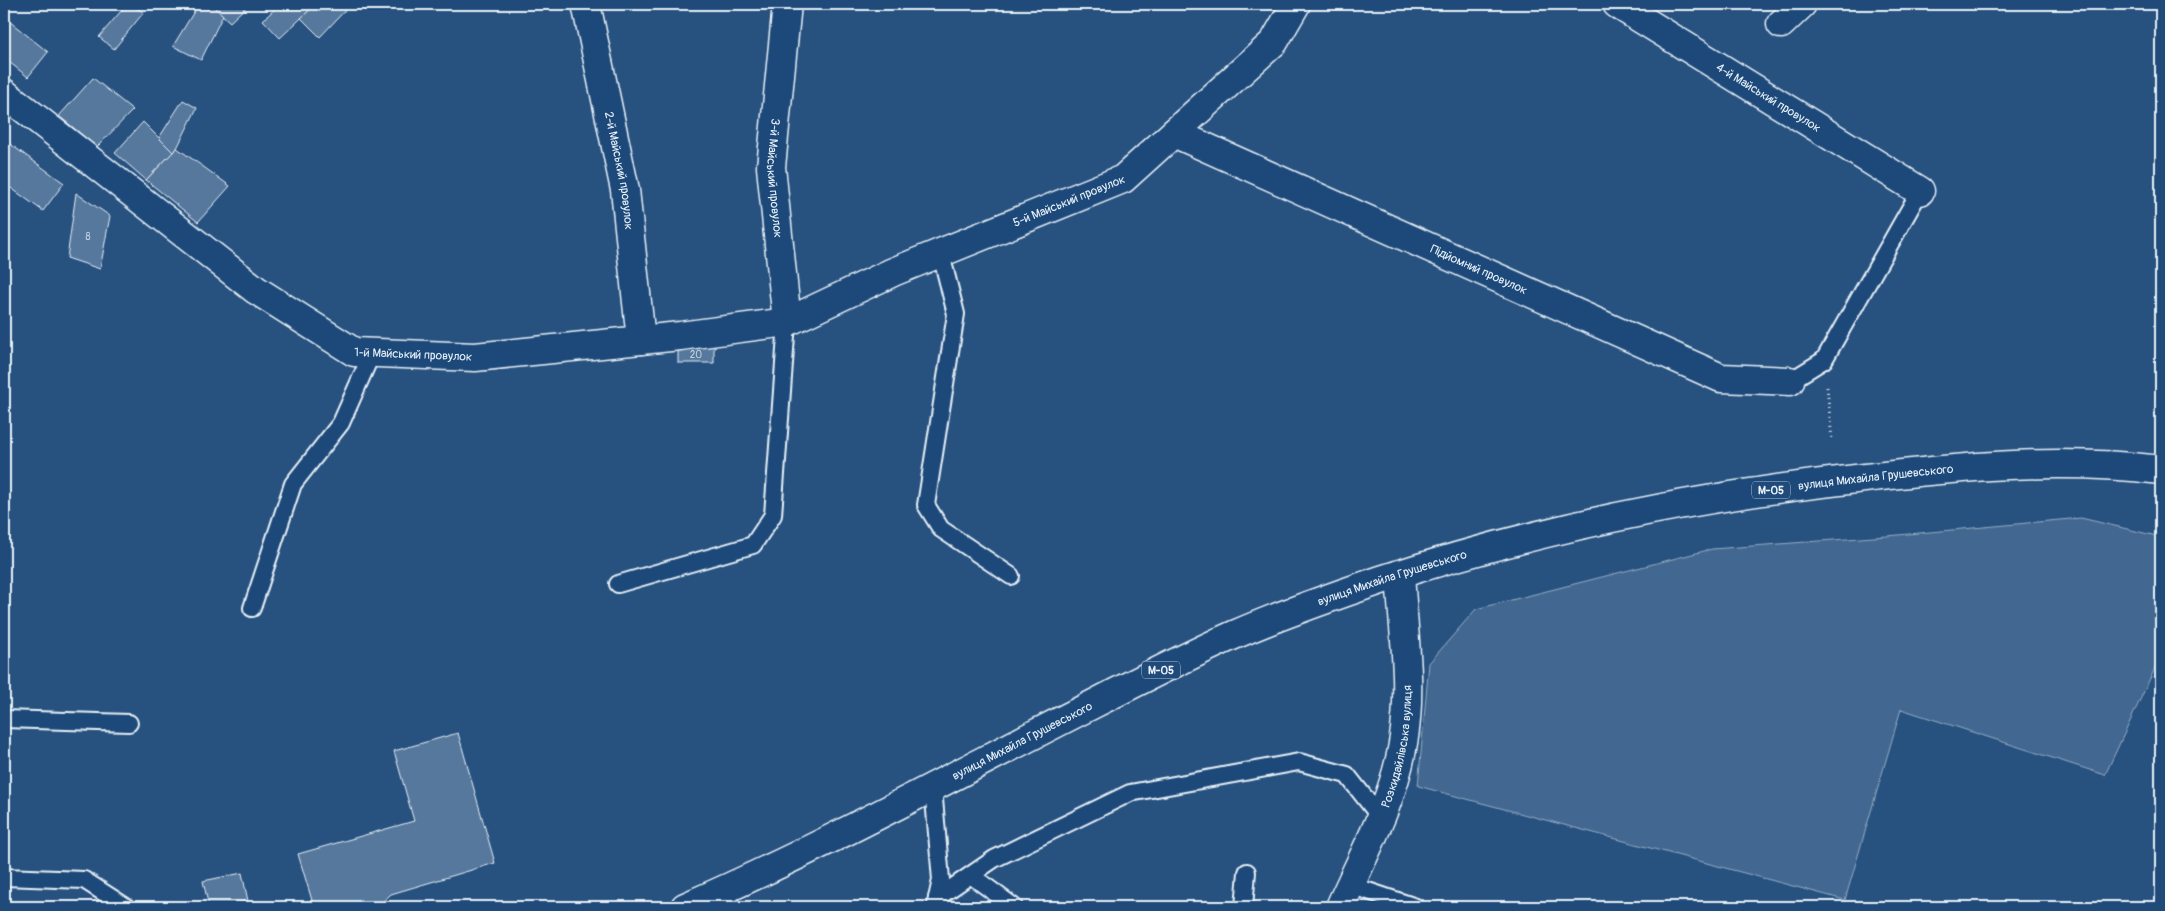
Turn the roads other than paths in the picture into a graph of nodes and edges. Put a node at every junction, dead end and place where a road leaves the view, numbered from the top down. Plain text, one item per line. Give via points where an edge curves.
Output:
1 (586, 4) edge
2 (787, 4) edge
3 (1296, 4) edge
4 (1617, 4) edge
5 (1802, 4) edge
6 (1781, 24) dead end
7 (4, 93) edge
8 (1174, 133) junction
9 (1920, 191) joint
10 (940, 254) junction
11 (787, 322) junction
12 (641, 340) junction
13 (372, 353) junction
14 (1790, 381) joint
15 (2156, 469) edge
16 (1400, 574) junction
17 (1011, 576) dead end
18 (618, 584) dead end
19 (252, 608) dead end
20 (4, 719) edge
21 (129, 723) dead end
22 (933, 787) junction
23 (1380, 817) junction
24 (1247, 872) dead end
25 (972, 876) junction
26 (4, 877) edge
27 (1345, 896) edge
28 (936, 903) edge
29 (126, 907) edge
30 (685, 907) edge
31 (1014, 907) edge
32 (1244, 907) edge
33 (1416, 907) edge

1 - 12 street, 2-й Майський провулок via 625,190
2 - 11 street, 3-й Майський провулок via 771,167
3 - 8 street, 5-й Майський провулок via 1274,42
4 - 9 street, 4-й Майський провулок
5 - 6 street
7 - 13 street, 1-й Майський провулок via 256,290 354,352
8 - 10 street, 5-й Майський провулок via 1123,180
8 - 14 street, Підйомний провулок via 1721,378
9 - 14 lane via 1824,360
10 - 11 street, 5-й Майський провулок via 893,272
10 - 17 lane via 956,314 926,505 941,529
11 - 12 street, 1-й Майський провулок
11 - 18 lane via 773,515 753,545
12 - 13 street, 1-й Майський провулок via 475,357
13 - 19 lane via 341,423 293,484
15 - 16 street, вулиця Михайла Грушевського / М-05 via 2094,463 2024,463 1750,492 1639,511 1542,533
16 - 22 street, вулиця Михайла Грушевського / М-05 via 1314,602 1234,635
16 - 23 street, Розкидайлівська вулиця via 1407,705 1400,759
20 - 21 lane
22 - 28 lane via 941,880
22 - 30 street, вулиця Михайла Грушевського / М-05
23 - 25 lane via 1347,775 1299,762 1130,793 994,859
23 - 27 street, Розкидайлівська вулиця
24 - 32 lane
25 - 28 lane
25 - 31 lane
26 - 29 lane via 84,880
27 - 33 lane

